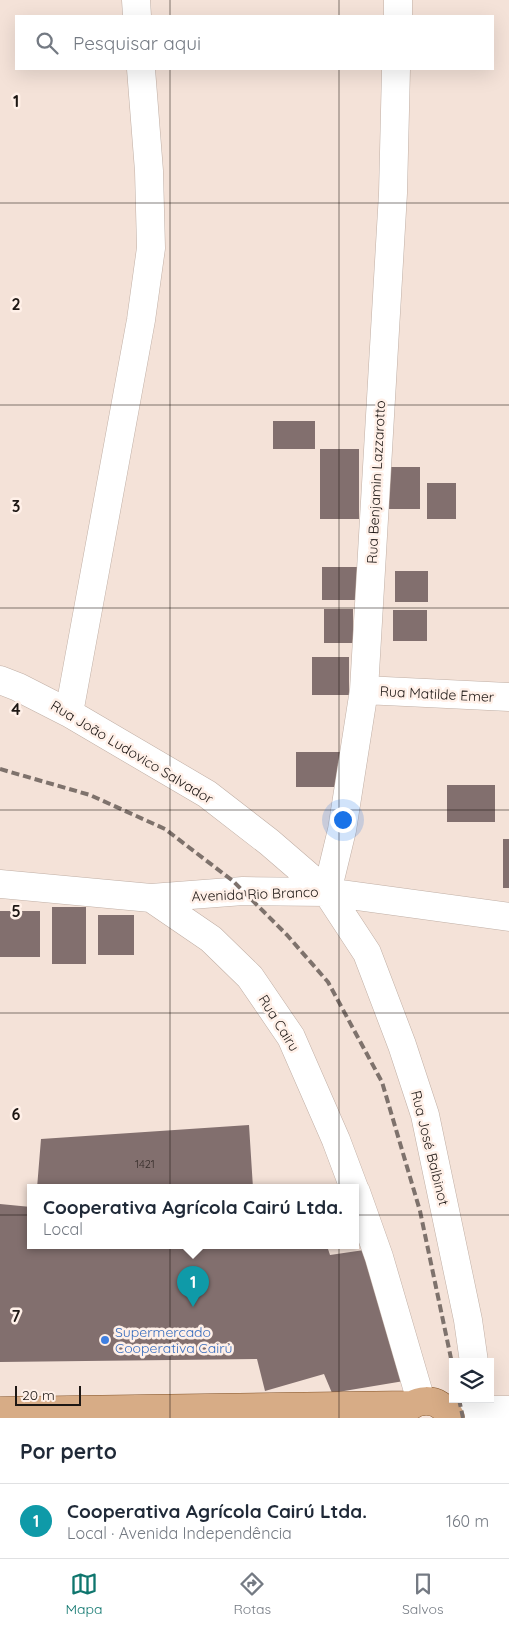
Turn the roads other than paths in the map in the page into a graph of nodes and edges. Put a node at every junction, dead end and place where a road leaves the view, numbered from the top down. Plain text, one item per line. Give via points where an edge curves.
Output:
1 (136, 0) edge
2 (398, 0) edge
3 (137, 15) edge
4 (398, 15) edge
5 (141, 70) edge
6 (396, 70) edge
7 (0, 680) edge
8 (364, 690) junction
9 (509, 697) edge
10 (68, 713) junction
11 (0, 884) edge
12 (327, 892) junction
13 (150, 898) junction
14 (509, 918) edge
15 (352, 1184) edge
16 (359, 1200) edge
17 (473, 1358) edge
18 (480, 1405) edge
19 (410, 1408) edge
20 (509, 1410) edge
21 (0, 1411) edge
22 (449, 1414) edge

1 - 3 street
2 - 4 street
5 - 10 street via 151,248 141,320
6 - 8 street, Rua Benjamin Lazzarotto via 393,203
7 - 10 street, Rua João Ludovico Salvador
8 - 9 street, Rua Matilde Emer
8 - 12 street, Rua Benjamin Lazzarotto via 342,830
10 - 12 street, Rua João Ludovico Salvador via 207,794
11 - 13 street, Avenida Rio Branco
12 - 13 street, Avenida Rio Branco via 243,891
12 - 14 street, Avenida Rio Branco
12 - 17 street, Rua José Balbinot via 367,953 426,1115
13 - 15 street, Rua Cairu via 211,939 250,977 291,1037
16 - 19 street via 379,1257
18 - 20 street
18 - 22 street
19 - 21 main road
19 - 22 main road via 431,1401 440,1404

